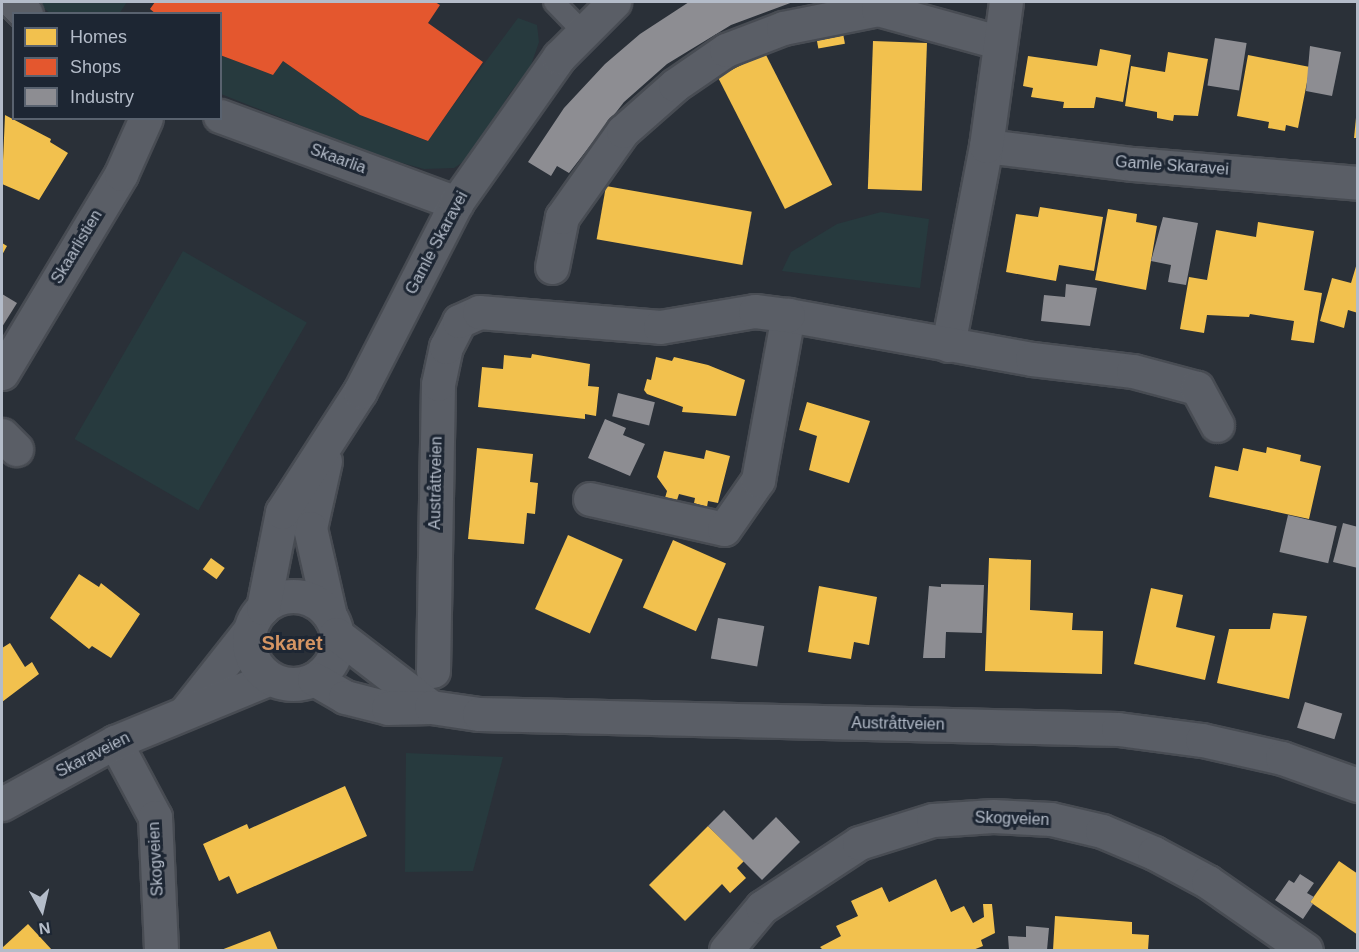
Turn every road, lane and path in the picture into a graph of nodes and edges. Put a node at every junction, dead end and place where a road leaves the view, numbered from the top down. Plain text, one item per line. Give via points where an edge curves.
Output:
1 (554, 2) edge
2 (614, 2) edge
3 (1006, 2) edge
4 (584, 33) junction
5 (998, 42) junction
6 (222, 117) edge
7 (145, 120) edge
8 (986, 146) junction
9 (1358, 183) edge
10 (456, 203) junction
11 (552, 267) dead end
12 (788, 315) junction
13 (948, 345) junction
14 (2, 373) edge
15 (1216, 424) dead end
16 (329, 444) junction
17 (590, 498) dead end
18 (256, 619) junction
19 (333, 625) junction
20 (433, 671) dead end
21 (270, 678) junction
22 (314, 679) junction
23 (431, 707) junction
24 (186, 711) junction
25 (115, 742) junction
26 (1358, 785) edge
27 (2, 804) edge
28 (161, 951) edge
29 (726, 951) edge
30 (1306, 951) edge

1 - 4 lane
2 - 4 street, Gamle Skaravei
3 - 5 street
4 - 10 street, Gamle Skaravei via 559,57
5 - 8 street
5 - 11 street via 878,9 783,28 726,50 675,86 623,131 562,217
6 - 10 street, Skaarlia
7 - 14 street, Skaarlistien via 121,174
8 - 9 street, Gamle Skaravei via 1133,164
8 - 13 street
10 - 16 street, Gamle Skaravei
12 - 13 street
12 - 17 street via 758,480 724,529
12 - 20 street, Austråttveien via 755,311 660,327 479,312 459,321 446,347 438,384
13 - 15 street via 1133,371 1197,388
16 - 18 street, Gamle Skaravei via 282,512
16 - 19 street, Gamle Skaravei via 310,528
18 - 19 street, Austråttveien via 282,598 303,597 317,603
18 - 21 street via 254,663
18 - 24 street, Skaraveien
19 - 22 street via 336,648 327,668
19 - 23 street, Austråttveien
21 - 22 street via 294,684
21 - 24 street, Skaraveien
22 - 23 street, Austråttveien via 345,697 388,708
23 - 26 street, Austråttveien via 479,714 1118,729 1202,740 1282,758
24 - 25 street, Skaraveien
25 - 27 street, Skaraveien
25 - 28 street, Skogveien via 155,817
29 - 30 street, Skogveien via 762,907 859,843 933,820 993,816 1051,819 1102,831 1154,853 1208,882

